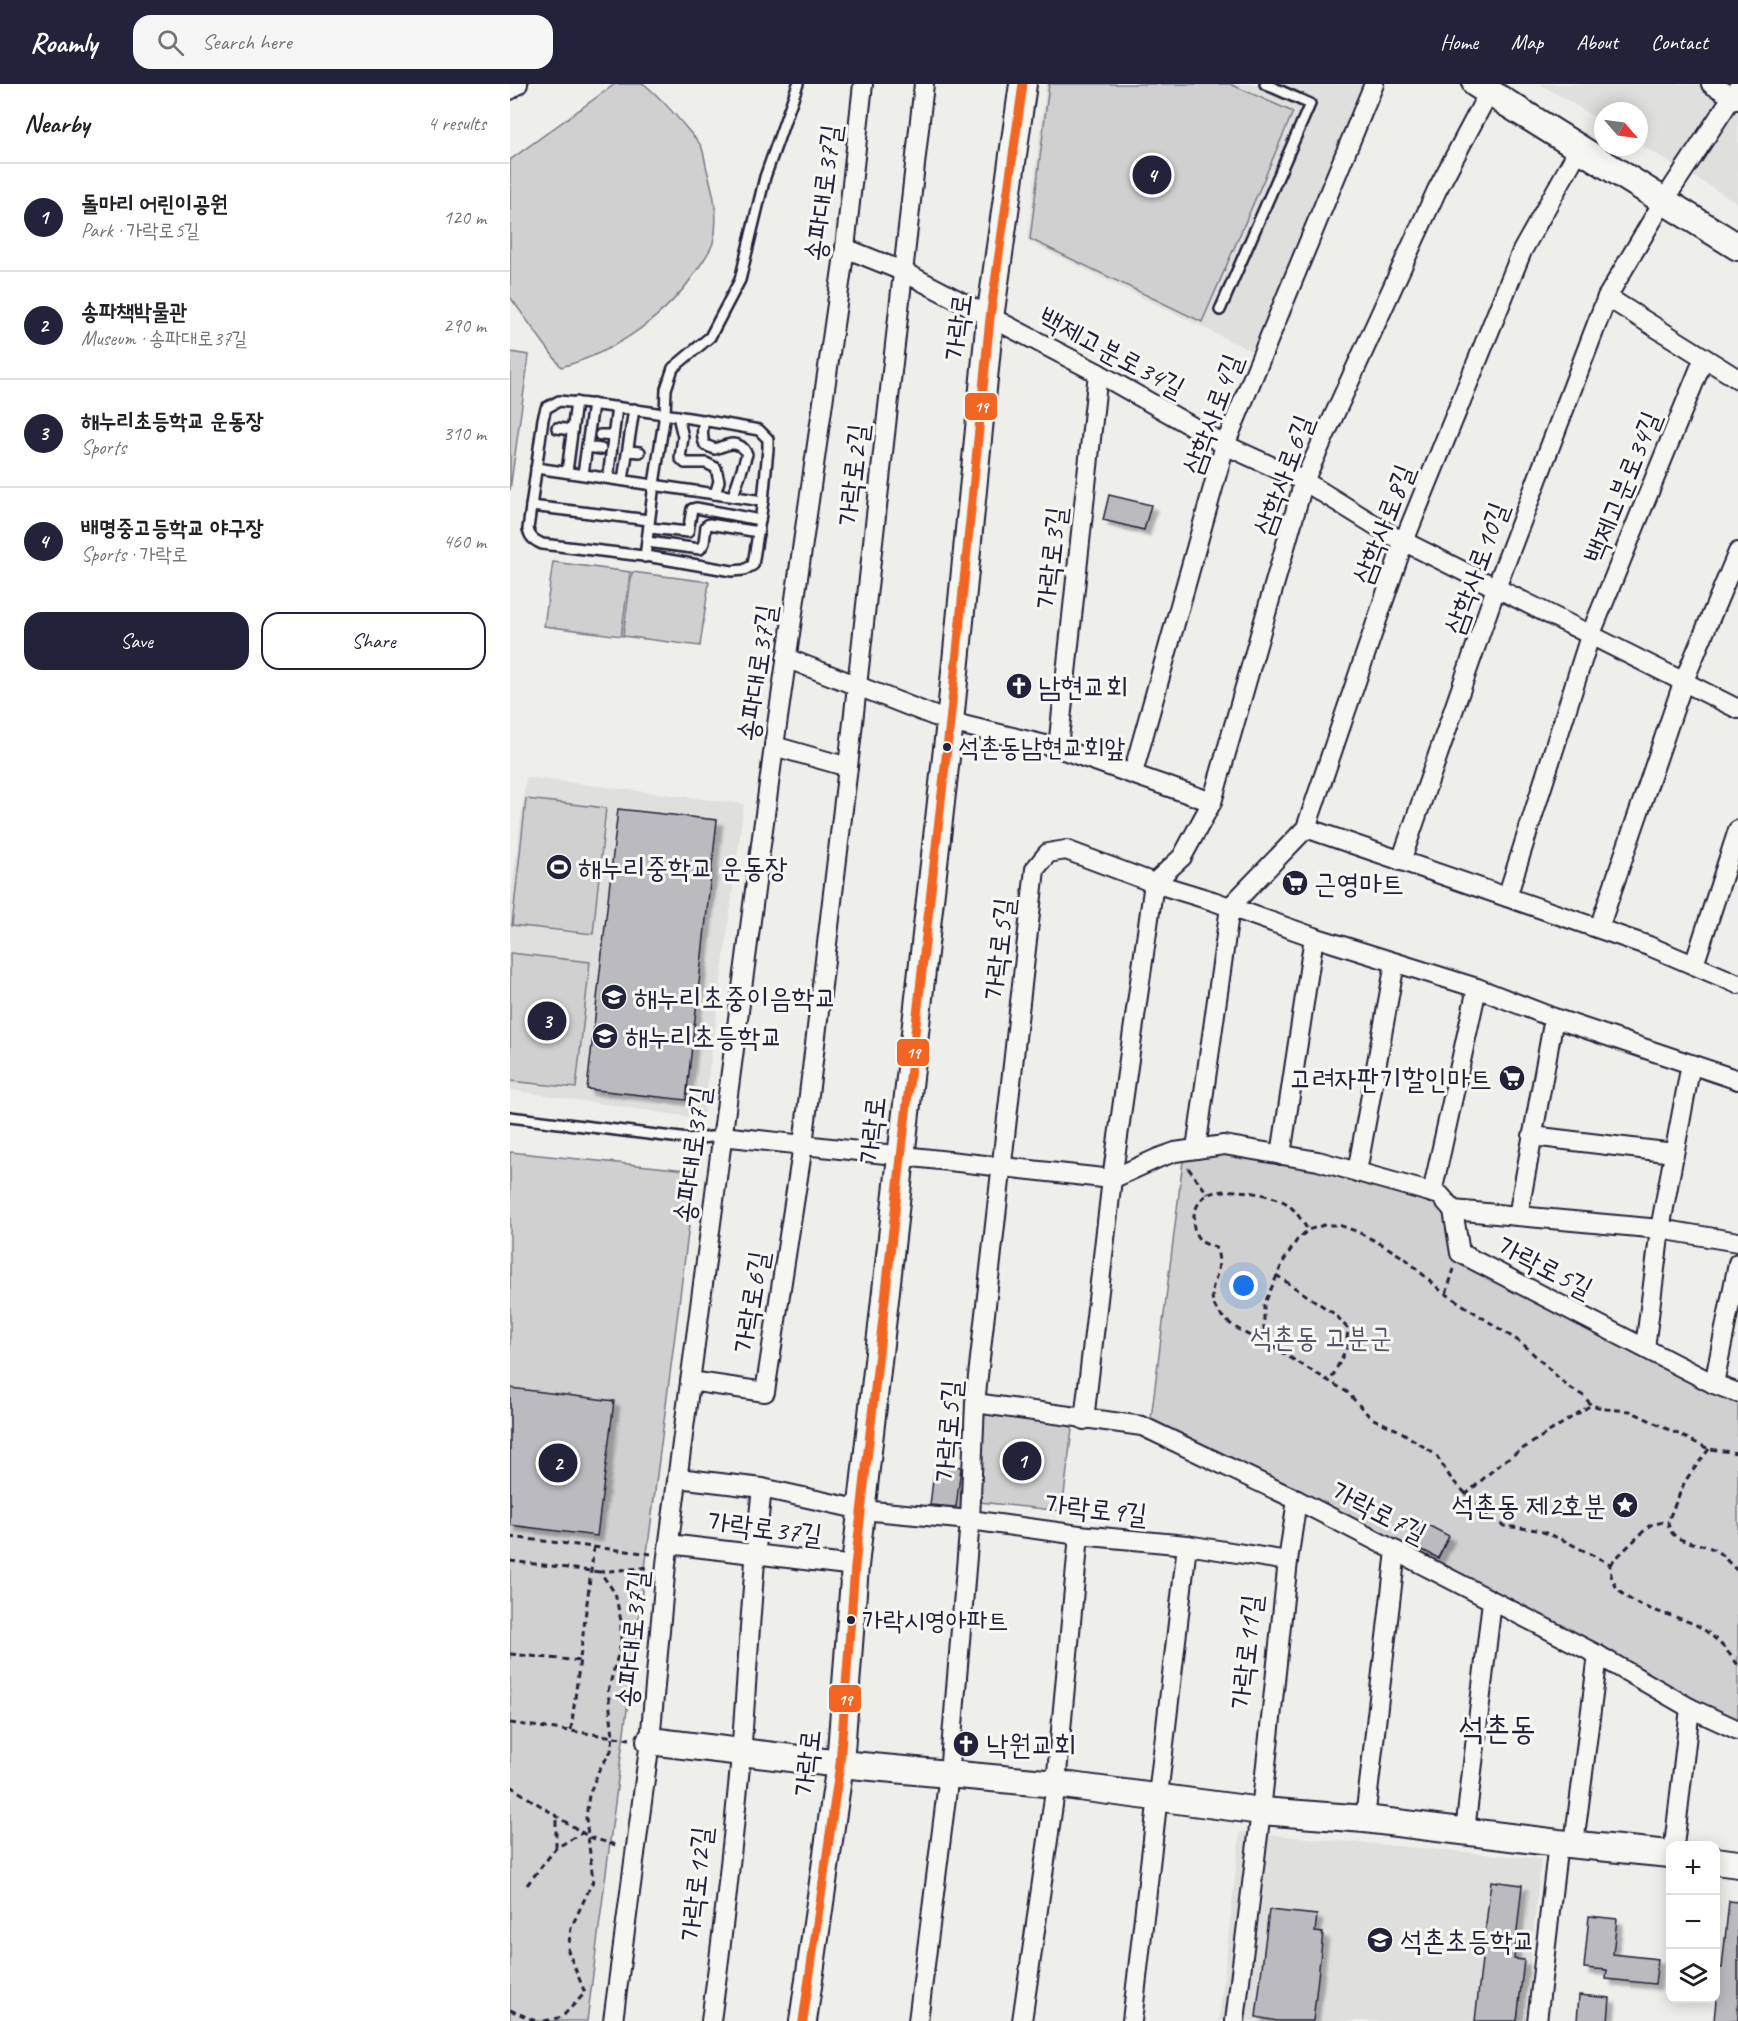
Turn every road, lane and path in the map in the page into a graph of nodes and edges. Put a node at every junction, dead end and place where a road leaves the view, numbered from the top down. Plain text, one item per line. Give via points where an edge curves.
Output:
1 (518, 84) edge
2 (798, 84) edge
3 (863, 84) edge
4 (924, 84) edge
5 (1023, 84) edge
6 (1264, 84) edge
7 (1374, 84) edge
8 (1711, 84) edge
9 (1483, 88) edge
10 (510, 90) edge
11 (1736, 94) edge
12 (1579, 149) junction
13 (1664, 202) junction
14 (1738, 246) edge
15 (845, 248) junction
16 (902, 271) junction
17 (1607, 297) junction
18 (1220, 310) dead end
19 (990, 318) junction
20 (1704, 358) junction
21 (1098, 373) junction
22 (1738, 379) edge
23 (576, 402) junction
24 (593, 404) junction
25 (617, 407) junction
26 (634, 409) junction
27 (665, 414) junction
28 (678, 416) junction
29 (704, 420) junction
30 (557, 428) dead end
31 (572, 430) junction
32 (600, 435) dead end
33 (613, 435) junction
34 (1226, 445) junction
35 (587, 447) junction
36 (601, 449) dead end
37 (628, 451) junction
38 (640, 452) dead end
39 (536, 468) junction
40 (567, 472) junction
41 (583, 474) junction
42 (608, 478) junction
43 (623, 480) junction
44 (1304, 481) junction
45 (654, 484) junction
46 (715, 494) junction
47 (733, 496) junction
48 (763, 501) junction
49 (531, 506) junction
50 (760, 520) junction
51 (649, 524) junction
52 (759, 532) junction
53 (1404, 541) junction
54 (647, 542) junction
55 (1738, 552) edge
56 (645, 557) junction
57 (1496, 588) junction
58 (1590, 636) junction
59 (786, 658) junction
60 (1683, 682) junction
61 (857, 684) junction
62 (1738, 709) edge
63 (950, 722) junction
64 (774, 746) junction
65 (1058, 748) junction
66 (848, 766) junction
67 (1133, 773) junction
68 (1212, 802) junction
69 (1306, 828) junction
70 (1738, 830) edge
71 (1401, 861) junction
72 (1154, 883) junction
73 (1507, 897) junction
74 (1230, 907) junction
75 (1599, 928) junction
76 (1314, 937) junction
77 (1395, 963) junction
78 (1694, 965) junction
79 (1738, 984) edge
80 (1477, 988) junction
81 (1554, 1018) junction
82 (1690, 1064) junction
83 (1738, 1080) edge
84 (510, 1117) edge
85 (722, 1136) junction
86 (1532, 1136) junction
87 (803, 1145) junction
88 (1196, 1149) junction
89 (1175, 1152) junction
90 (1674, 1153) junction
91 (1281, 1155) junction
92 (900, 1156) junction
93 (1002, 1167) junction
94 (1357, 1172) junction
95 (1112, 1179) junction
96 (1432, 1193) junction
97 (1208, 1194) junction
98 (1453, 1210) junction
99 (1518, 1216) junction
100 (1660, 1229) junction
101 (1308, 1230) junction
102 (1738, 1242) edge
103 (1460, 1254) junction
104 (1738, 1263) edge
105 (1276, 1275) junction
106 (1446, 1294) junction
107 (1646, 1348) junction
108 (1281, 1352) junction
109 (690, 1381) junction
110 (1330, 1383) junction
111 (1714, 1384) junction
112 (1738, 1393) edge
113 (975, 1403) junction
114 (1591, 1405) junction
115 (1084, 1420) junction
116 (1709, 1449) junction
117 (1738, 1453) edge
118 (678, 1478) junction
119 (762, 1488) junction
120 (1466, 1495) junction
121 (1297, 1500) junction
122 (862, 1510) junction
123 (970, 1520) junction
124 (1668, 1521) junction
125 (1079, 1535) junction
126 (510, 1537) edge
127 (1187, 1545) junction
128 (594, 1547) junction
129 (1396, 1551) junction
130 (665, 1554) junction
131 (754, 1554) junction
132 (1288, 1561) junction
133 (510, 1562) edge
134 (1610, 1564) junction
135 (855, 1566) junction
136 (591, 1571) junction
137 (1738, 1571) edge
138 (600, 1572) junction
139 (1492, 1601) junction
140 (510, 1653) edge
141 (1598, 1655) junction
142 (580, 1661) junction
143 (1738, 1665) edge
144 (1690, 1708) junction
145 (510, 1723) edge
146 (1738, 1730) edge
147 (571, 1731) junction
148 (613, 1736) junction
149 (650, 1741) junction
150 (741, 1753) junction
151 (840, 1764) junction
152 (949, 1774) junction
153 (1056, 1784) junction
154 (510, 1786) edge
155 (1157, 1796) junction
156 (1261, 1811) junction
157 (556, 1816) junction
158 (1365, 1819) junction
159 (1465, 1831) junction
160 (582, 1833) junction
161 (589, 1837) junction
162 (1674, 1841) edge
163 (1566, 1844) junction
164 (556, 1848) junction
165 (636, 1849) junction
166 (1666, 1854) edge
167 (1720, 1862) edge
168 (1738, 1864) edge
169 (527, 1885) dead end
170 (510, 2010) edge
171 (536, 2021) edge
172 (544, 2021) edge
173 (613, 2021) edge
174 (711, 2021) edge
175 (803, 2021) edge
176 (918, 2021) edge
177 (1022, 2021) edge
178 (1132, 2021) edge
179 (1235, 2021) edge
180 (1538, 2021) edge

1 - 10 street
2 - 27 lane via 765,177 740,280 710,337 673,368 666,388
3 - 15 street, 송파대로37길
4 - 16 street, 가락로2길
5 - 19 street, 가락로
6 - 18 lane via 1310,104
7 - 34 street, 삼학사로4길
8 - 11 street
9 - 12 street
9 - 44 street, 삼학사로6길
11 - 13 street, 삼학사로10길
12 - 13 street
12 - 53 street, 삼학사로8길 via 1522,251
13 - 14 street
13 - 17 street, 삼학사로10길
15 - 16 street
15 - 59 street, 송파대로37길
16 - 19 street
16 - 61 street, 가락로2길
17 - 20 street
17 - 57 street, 삼학사로10길
19 - 21 street, 백제고분로34길
19 - 63 street, 가락로
20 - 22 street
20 - 58 street, 백제고분로34길
21 - 34 street, 백제고분로34길
21 - 65 street, 가락로3길
23 - 24 lane
23 - 31 lane
23 - 39 lane via 560,401 546,408
24 - 25 lane
24 - 35 lane
25 - 26 lane
25 - 33 lane
26 - 27 lane
26 - 37 lane
27 - 28 lane
27 - 45 lane
28 - 29 lane
28 - 46 lane via 683,437 680,458 685,464 706,463 716,468 719,481
29 - 47 lane via 705,446 716,449 737,444 747,454
29 - 48 lane via 765,434 768,449
30 - 31 lane
31 - 40 lane
32 - 33 lane
33 - 42 lane
34 - 44 street, 백제고분로34길
34 - 67 street, 삼학사로4길
35 - 36 lane
35 - 41 lane
37 - 38 lane
37 - 43 lane
39 - 40 lane
39 - 49 lane
40 - 41 lane
41 - 42 lane
42 - 43 lane
43 - 45 lane
44 - 53 street, 백제고분로34길
44 - 68 street, 삼학사로6길
45 - 46 lane
45 - 51 lane
46 - 47 lane
47 - 48 lane
48 - 50 lane
49 - 51 lane
49 - 56 lane via 529,535 542,544
50 - 51 lane via 696,508 692,509 688,532
50 - 52 lane
51 - 54 lane
52 - 54 lane via 709,524 700,549
52 - 56 lane via 753,565 744,570
53 - 57 street, 백제고분로34길
53 - 69 street, 삼학사로8길
54 - 56 lane
55 - 60 street
57 - 58 street, 백제고분로34길
57 - 71 street, 삼학사로10길
58 - 60 street, 백제고분로34길
58 - 73 street, 백제고분로34길
59 - 61 street
59 - 64 street, 송파대로37길
60 - 62 street, 백제고분로34길
60 - 75 street
61 - 63 street
61 - 66 street, 가락로2길
63 - 65 street
63 - 92 street, 가락로
64 - 66 street
64 - 85 street, 송파대로37길
65 - 67 street
66 - 87 street, 가락로6길
67 - 68 street
68 - 72 street, 삼학사로6길 via 1182,857
69 - 71 street
69 - 74 street, 삼학사로8길
70 - 78 street
71 - 73 street
72 - 74 street, 가락로5길
72 - 93 street, 가락로5길 via 1066,850 1048,853 1035,869
72 - 95 street
73 - 75 street
74 - 76 street, 가락로5길
74 - 88 street
75 - 78 street
76 - 77 street, 가락로5길
76 - 91 street
77 - 80 street, 가락로5길
77 - 94 street
78 - 79 street
80 - 81 street, 가락로5길
80 - 96 street
81 - 82 street, 가락로5길
81 - 86 street, 가락로5길
82 - 83 street, 가락로5길
82 - 90 street
84 - 85 lane via 689,1139
85 - 87 street
85 - 109 street, 송파대로37길
86 - 90 street
86 - 99 street, 가락로5길
87 - 92 street
87 - 109 street, 가락로6길 via 765,1392
88 - 89 street
88 - 91 street via 1224,1145
89 - 95 street
89 - 97 path
90 - 100 street
91 - 94 street
92 - 93 street
92 - 122 street, 가락로
93 - 95 street
93 - 113 street, 가락로5길
94 - 96 street
95 - 115 street
96 - 98 street via 1440,1195
97 - 101 path via 1227,1190 1280,1200 1297,1213
97 - 108 path via 1197,1206 1194,1224 1200,1241 1218,1252 1220,1267 1212,1292 1214,1308 1228,1322
98 - 99 street, 가락로5길
98 - 103 street, 가락로5길
99 - 100 street, 가락로5길
100 - 102 street, 가락로5길
100 - 107 street
101 - 105 path via 1289,1251
101 - 106 path via 1330,1224 1356,1231 1396,1252
103 - 106 path
103 - 107 street, 가락로5길
104 - 111 street
105 - 108 path via 1263,1317 1264,1328
105 - 110 path via 1336,1315 1348,1329 1346,1349
106 - 114 path via 1523,1344
107 - 111 street, 가락로5길
108 - 110 path
109 - 118 street, 송파대로37길
110 - 120 path via 1347,1392 1371,1418 1400,1431 1436,1455
111 - 112 street, 가락로5길
113 - 115 street, 가락로7길
113 - 123 street, 가락로5길
114 - 116 path via 1639,1414
114 - 120 path via 1502,1462
115 - 121 street, 가락로7길 via 1142,1426
116 - 117 path
116 - 124 path via 1685,1481
118 - 119 street
118 - 130 street, 송파대로37길
119 - 122 street
119 - 131 street, 가락로12길
120 - 134 path via 1504,1526 1538,1530
121 - 129 street, 가락로7길
121 - 132 street, 가락로11길
122 - 123 street, 가락로9길
122 - 135 street, 가락로
123 - 125 street, 가락로9길
123 - 152 street
124 - 134 path via 1650,1525
124 - 137 path via 1676,1536 1715,1549
125 - 127 street, 가락로9길
125 - 153 street
126 - 128 path
127 - 132 street, 가락로9길
127 - 155 street
128 - 130 path
128 - 136 path
129 - 139 street, 가락로7길
129 - 158 street
130 - 131 street, 가락로37길
130 - 138 path
130 - 149 street, 송파대로37길
131 - 135 street, 가락로37길
131 - 150 street, 가락로12길
132 - 156 street, 가락로11길
133 - 136 path
134 - 143 path via 1613,1579 1626,1596 1698,1626
135 - 151 street, 가락로
136 - 138 path
136 - 142 path
138 - 148 path via 615,1593 621,1621 621,1644 608,1691
139 - 141 street, 가락로7길
139 - 159 street
140 - 142 path
141 - 144 street, 가락로7길
141 - 163 street
142 - 147 path
144 - 146 street, 가락로7길
144 - 162 street
145 - 147 path
147 - 148 path
148 - 149 path
148 - 161 path via 589,1795
149 - 150 street
149 - 165 street, 송파대로37길
150 - 151 street
150 - 174 street, 가락로12길 via 729,1889
151 - 152 street
151 - 175 street, 가락로
152 - 153 street
152 - 176 street
153 - 155 street
153 - 177 street
154 - 157 path
155 - 156 street
155 - 178 street
156 - 158 street
156 - 179 street, 가락로11길
157 - 160 path
157 - 164 path
158 - 159 street
159 - 163 street
160 - 161 path
160 - 164 path
161 - 165 path
161 - 172 path via 593,1881 570,1929 568,1951 585,1993 562,2017
163 - 166 street
163 - 180 street
164 - 169 path
165 - 173 street, 송파대로37길
167 - 168 street
170 - 171 path

